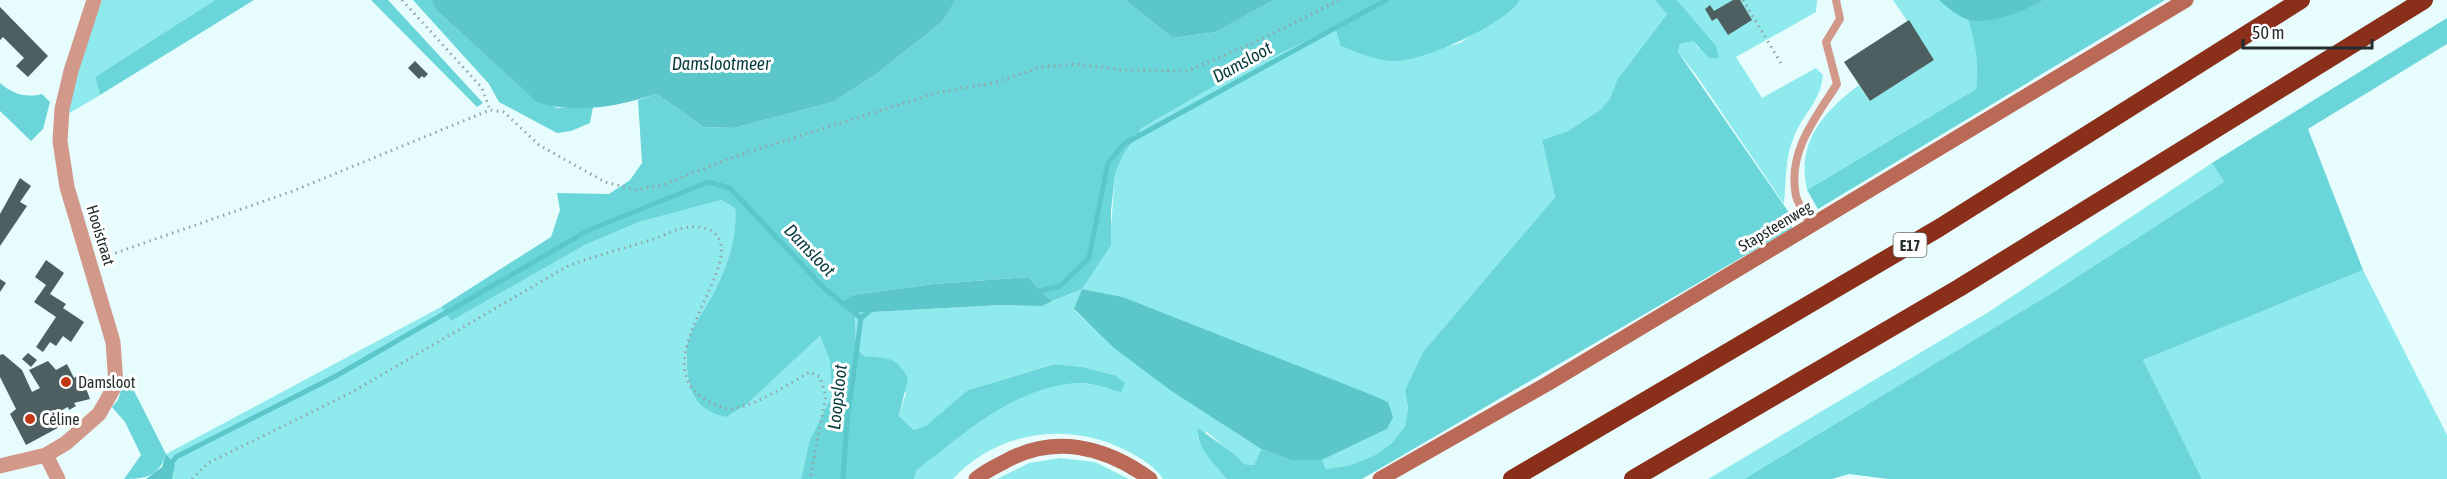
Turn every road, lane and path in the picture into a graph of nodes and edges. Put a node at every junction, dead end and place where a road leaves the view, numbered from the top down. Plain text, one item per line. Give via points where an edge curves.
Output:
1 (94, 0) edge
2 (402, 0) edge
3 (1339, 0) edge
4 (1743, 0) edge
5 (1836, 0) edge
6 (2186, 0) edge
7 (2301, 0) edge
8 (2424, 0) edge
9 (1782, 65) dead end
10 (490, 111) junction
11 (1811, 225) junction
12 (91, 262) junction
13 (46, 455) junction
14 (0, 466) edge
15 (58, 479) edge
16 (192, 479) edge
17 (810, 479) edge
18 (976, 479) edge
19 (1150, 479) edge
20 (1380, 479) edge
21 (1512, 479) edge
22 (1633, 479) edge

1 - 12 street, Hooistraat via 71,71 60,141 67,187
2 - 10 path via 482,88
3 - 10 path via 1187,71 1075,64 1042,67 997,82 936,93 637,190 605,182 539,145 504,112
4 - 9 path
5 - 11 lane via 1839,19 1826,42 1837,84 1804,136 1794,165 1797,197
6 - 11 street, Stapsteenweg
7 - 21 highway, E17 via 1939,228
8 - 22 highway via 1969,281
10 - 12 path via 293,191
11 - 20 street, Stapsteenweg
12 - 13 street, Hooistraat via 113,342 116,384 87,426
13 - 14 street
13 - 15 street
16 - 17 path via 208,462 354,391 566,267 601,252 690,226 711,230 718,237 723,256 686,346 686,375 697,393 730,409 810,372 820,378 826,396
18 - 19 street via 1023,451 1058,446 1095,450 1127,462

